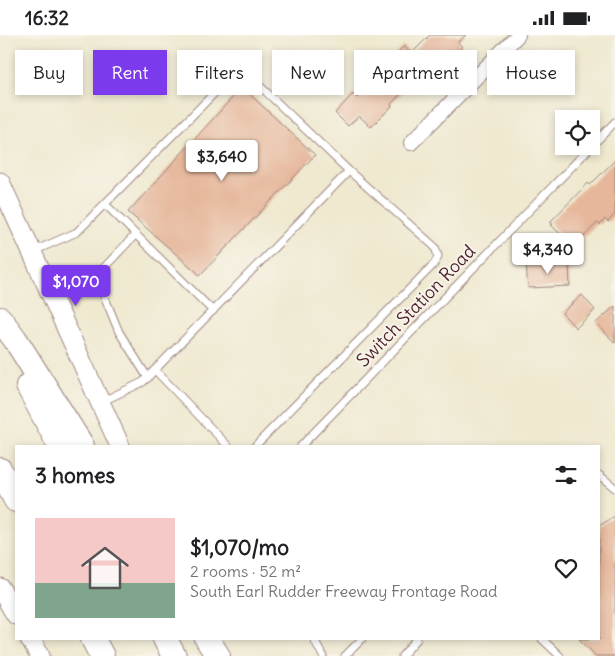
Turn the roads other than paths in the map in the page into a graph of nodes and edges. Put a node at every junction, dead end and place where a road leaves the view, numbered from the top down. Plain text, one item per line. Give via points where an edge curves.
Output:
1 (518, 35) edge
2 (615, 123) edge
3 (411, 143) dead end
4 (349, 171) junction
5 (0, 182) edge
6 (105, 204) junction
7 (135, 235) junction
8 (32, 252) junction
9 (213, 311) junction
10 (0, 319) edge
11 (0, 335) edge
12 (155, 370) junction
13 (148, 378) junction
14 (100, 402) junction
15 (59, 445) edge
16 (81, 445) edge
17 (120, 445) edge
18 (227, 445) edge
19 (256, 445) edge
20 (302, 445) edge
21 (0, 470) edge
22 (600, 476) edge
23 (615, 488) edge
24 (15, 498) edge
25 (0, 588) edge
26 (15, 613) edge
27 (31, 640) edge
28 (94, 640) edge
29 (166, 640) edge
30 (207, 640) edge
31 (216, 640) edge
32 (315, 640) edge
33 (361, 640) edge
34 (417, 640) edge
35 (543, 640) edge
36 (40, 656) edge
37 (102, 656) edge
38 (174, 656) edge
39 (218, 656) edge
40 (224, 656) edge
41 (323, 656) edge
42 (346, 656) edge
43 (402, 656) edge
44 (560, 656) edge

1 - 3 street
2 - 20 lane, Switch Station Road
4 - 6 lane via 240,67
4 - 9 lane
4 - 19 lane via 435,247 438,256 435,263
5 - 8 main road
6 - 7 lane
6 - 8 lane via 77,233
7 - 9 lane
7 - 13 lane via 96,275 119,331
8 - 14 main road
9 - 12 lane
10 - 16 highway
11 - 15 highway
12 - 13 lane
12 - 18 lane
13 - 14 lane
14 - 17 main road
21 - 24 highway
22 - 23 lane
25 - 26 main road
27 - 36 main road
28 - 37 highway
29 - 38 highway
30 - 39 highway
31 - 40 main road
32 - 41 lane
33 - 42 lane
34 - 43 lane
35 - 44 lane

